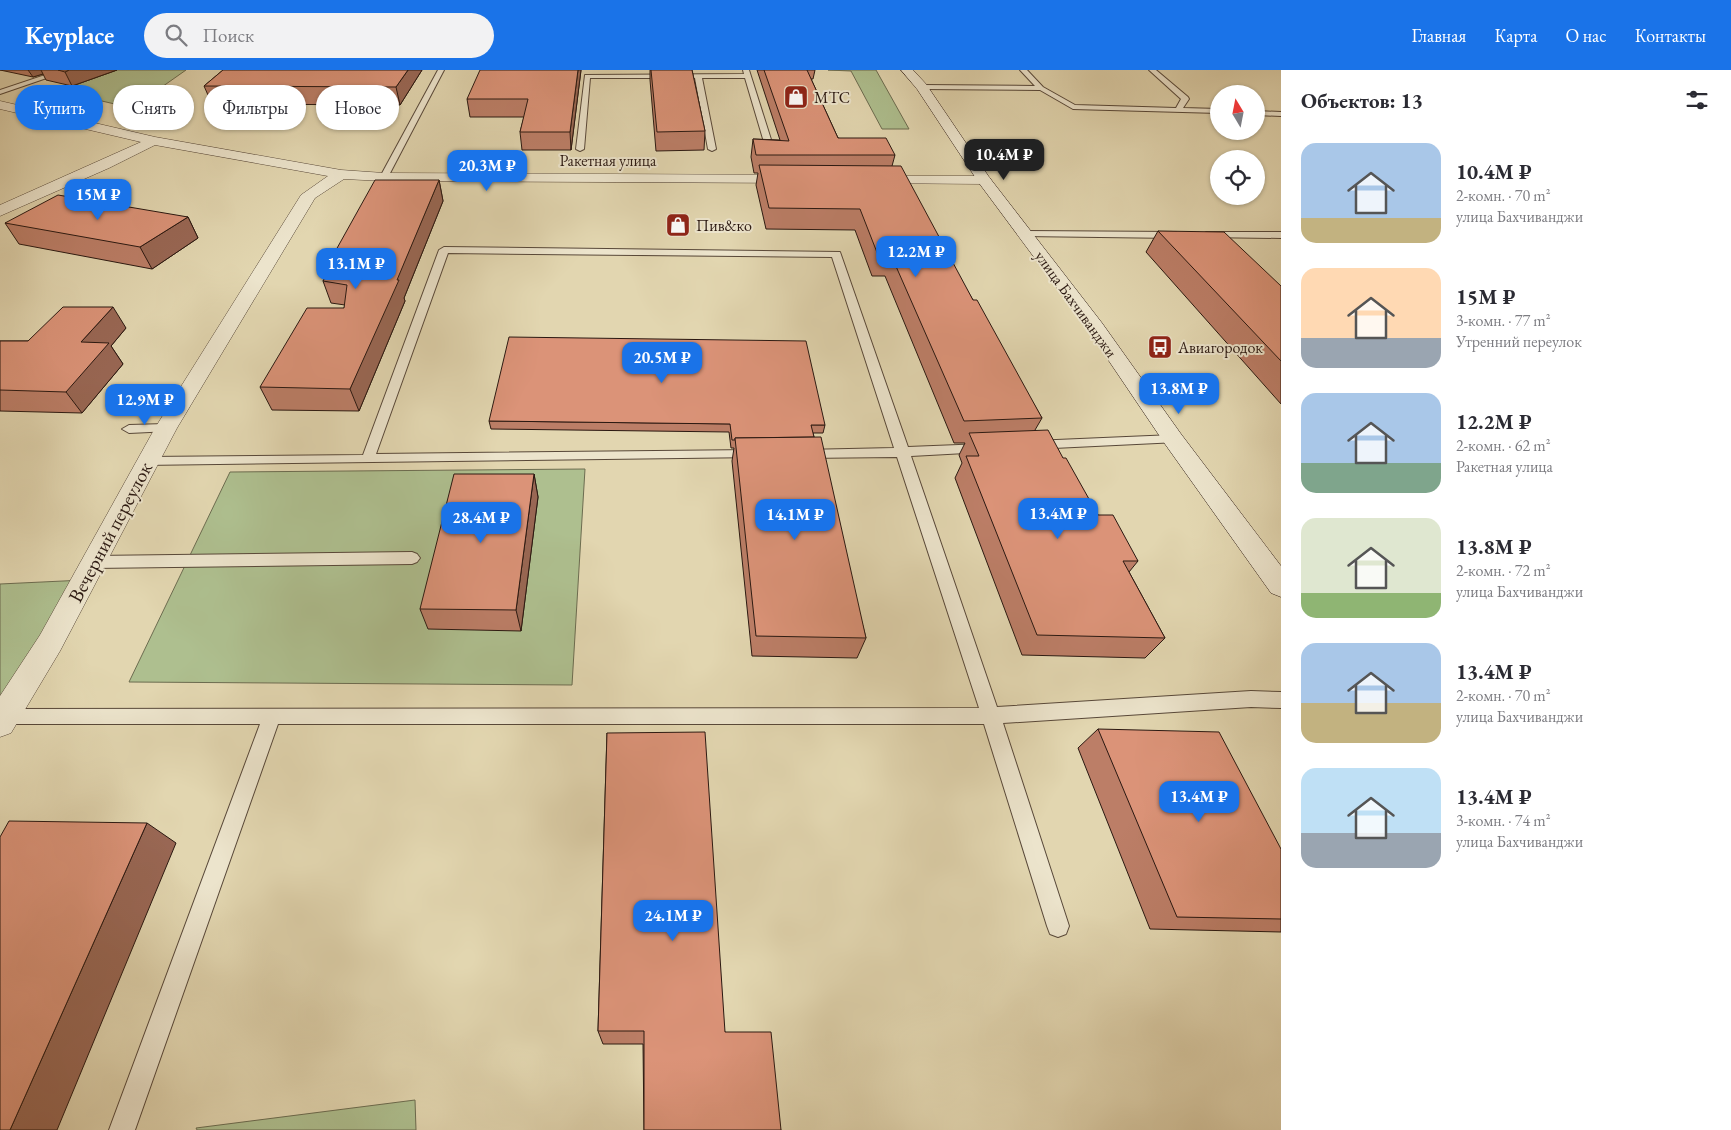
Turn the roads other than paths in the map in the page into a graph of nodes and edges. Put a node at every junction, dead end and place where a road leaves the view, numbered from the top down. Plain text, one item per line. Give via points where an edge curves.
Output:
1 (68, 70) edge
2 (440, 70) edge
3 (907, 70) edge
4 (1023, 70) edge
5 (1152, 70) edge
6 (747, 73) edge
7 (698, 76) junction
8 (922, 87) junction
9 (1041, 88) junction
10 (0, 92) edge
11 (0, 106) edge
12 (1178, 110) junction
13 (1210, 112) edge
14 (1265, 113) edge
15 (1281, 114) edge
16 (153, 140) junction
17 (580, 149) dead end
18 (712, 149) dead end
19 (770, 149) edge
20 (341, 174) junction
21 (384, 176) junction
22 (809, 179) edge
23 (859, 180) edge
24 (984, 180) junction
25 (0, 211) edge
26 (1026, 234) junction
27 (1281, 235) edge
28 (166, 428) junction
29 (129, 429) dead end
30 (1173, 439) junction
31 (1020, 446) edge
32 (1001, 447) edge
33 (902, 452) junction
34 (766, 454) edge
35 (785, 454) edge
36 (368, 459) junction
37 (148, 462) junction
38 (412, 558) dead end
39 (93, 562) junction
40 (1281, 586) edge
41 (1281, 700) edge
42 (272, 716) junction
43 (992, 716) junction
44 (2, 719) edge
45 (1058, 926) dead end
46 (122, 1130) edge

1 - 10 lane
2 - 21 lane
3 - 8 street, улица Бахчиванджи
4 - 9 lane
5 - 12 lane via 1185,99
6 - 7 lane
6 - 19 lane
7 - 17 lane via 587,76
7 - 18 lane
8 - 9 lane
8 - 24 street, улица Бахчиванджи
9 - 12 lane via 1073,106
11 - 16 street, Ракетная улица
12 - 13 lane
14 - 15 lane
16 - 20 street, Ракетная улица
16 - 25 street
20 - 21 street, Ракетная улица
20 - 28 street, Вечерний переулок via 309,195
21 - 22 street, Ракетная улица
23 - 24 street
24 - 26 street, улица Бахчиванджи
26 - 27 lane
26 - 30 street, улица Бахчиванджи
28 - 29 lane
28 - 37 street, Вечерний переулок
30 - 31 lane
30 - 40 street, улица Бахчиванджи
32 - 33 lane
33 - 35 lane
33 - 36 lane via 836,254 444,250
33 - 43 lane
34 - 36 lane
36 - 37 lane
37 - 39 street, Вечерний переулок
38 - 39 lane
39 - 44 street, Вечерний переулок via 50,643
41 - 43 lane via 1251,699
42 - 43 lane
42 - 44 lane
42 - 46 lane
43 - 45 lane

